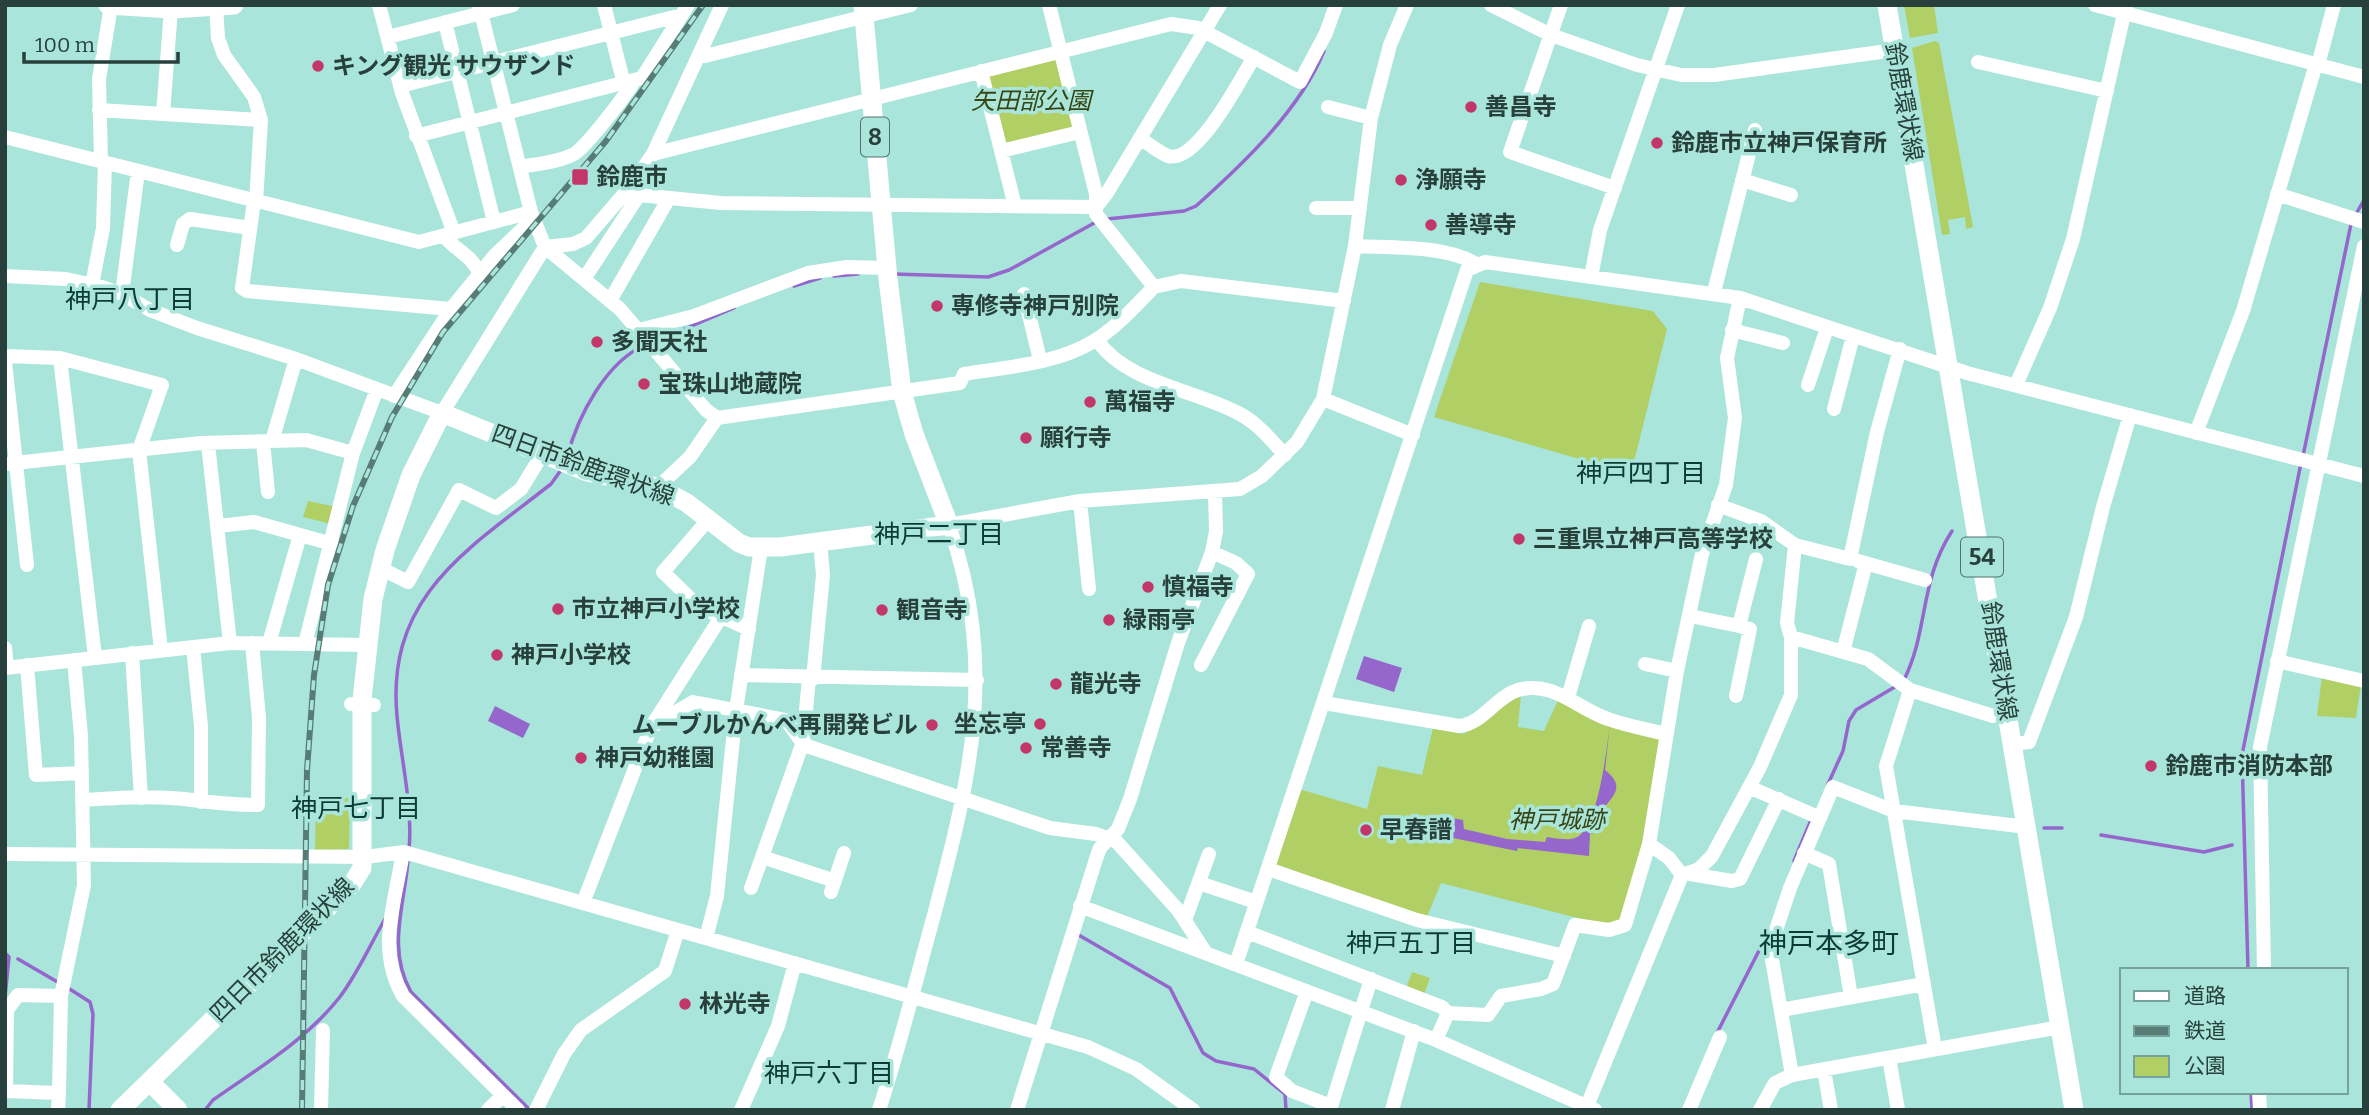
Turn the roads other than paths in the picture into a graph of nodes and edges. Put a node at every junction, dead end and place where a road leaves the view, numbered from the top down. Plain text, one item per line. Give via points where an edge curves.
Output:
1 (109, 5) edge
2 (379, 5) edge
3 (513, 5) edge
4 (604, 5) edge
5 (722, 5) edge
6 (911, 5) edge
7 (1049, 5) edge
8 (1220, 5) edge
9 (1336, 5) edge
10 (1407, 5) edge
11 (1491, 5) edge
12 (1561, 5) edge
13 (1678, 5) edge
14 (1887, 5) edge
15 (2095, 5) edge
16 (2334, 5) edge
17 (222, 6) edge
18 (171, 9) junction
19 (480, 9) edge
20 (2124, 9) edge
21 (685, 10) edge
22 (864, 11) edge
23 (445, 22) junction
24 (1206, 31) junction
25 (612, 34) junction
26 (1551, 35) junction
27 (388, 37) junction
28 (1895, 50) junction
29 (1060, 51) junction
30 (699, 54) junction
31 (1254, 57) junction
32 (1978, 62) dead end
33 (494, 64) junction
34 (2317, 65) junction
35 (1656, 70) junction
36 (981, 71) junction
37 (458, 72) junction
38 (2364, 77) edge
39 (400, 86) junction
40 (628, 86) junction
41 (2107, 91) junction
42 (872, 99) junction
43 (1328, 107) dead end
44 (99, 110) junction
45 (506, 112) junction
46 (163, 114) junction
47 (1371, 118) junction
48 (261, 120) junction
49 (471, 122) junction
50 (1755, 130) dead end
51 (1080, 132) junction
52 (416, 136) junction
53 (5, 137) edge
54 (1140, 138) junction
55 (1001, 151) junction
56 (653, 154) junction
57 (103, 162) junction
58 (520, 167) junction
59 (138, 171) junction
60 (1742, 180) junction
61 (1615, 188) junction
62 (634, 191) junction
63 (2277, 194) junction
64 (1791, 195) dead end
65 (669, 198) junction
66 (255, 201) junction
67 (881, 205) junction
68 (1015, 206) junction
69 (1316, 208) dead end
70 (1360, 208) junction
71 (532, 216) junction
72 (1099, 216) junction
73 (494, 222) junction
74 (2364, 222) edge
75 (250, 229) junction
76 (449, 234) junction
77 (177, 245) dead end
78 (1355, 246) junction
79 (2364, 246) edge
80 (545, 247) junction
81 (1476, 264) junction
82 (887, 272) junction
83 (480, 274) junction
84 (5, 276) edge
85 (1591, 277) junction
86 (584, 279) junction
87 (92, 285) junction
88 (1154, 287) junction
89 (1714, 292) junction
90 (122, 294) junction
91 (1024, 294) dead end
92 (1740, 298) junction
93 (611, 299) junction
94 (1344, 301) junction
95 (451, 309) junction
96 (1827, 328) junction
97 (1732, 330) junction
98 (641, 332) junction
99 (1853, 336) junction
100 (1097, 340) junction
101 (1783, 343) dead end
102 (1900, 349) junction
103 (5, 356) edge
104 (60, 358) junction
105 (296, 359) junction
106 (1040, 360) junction
107 (5, 362) edge
108 (1950, 365) junction
109 (1808, 385) dead end
110 (2016, 385) junction
111 (377, 389) junction
112 (902, 392) junction
113 (394, 396) junction
114 (1323, 399) junction
115 (1834, 410) dead end
116 (442, 413) junction
117 (2130, 415) junction
118 (717, 418) junction
119 (2196, 433) junction
120 (1413, 435) junction
121 (267, 442) junction
122 (208, 444) junction
123 (139, 450) junction
124 (353, 453) junction
125 (547, 455) junction
126 (1285, 455) junction
127 (71, 458) junction
128 (2307, 461) junction
129 (10, 463) edge
130 (2364, 475) edge
131 (658, 487) junction
132 (268, 492) dead end
133 (1214, 492) junction
134 (1080, 501) junction
135 (1718, 505) junction
136 (708, 520) junction
137 (949, 525) junction
138 (218, 526) junction
139 (300, 535) junction
140 (820, 542) junction
141 (332, 544) junction
142 (1795, 545) junction
143 (761, 548) junction
144 (1212, 552) junction
145 (1756, 559) dead end
146 (1850, 559) junction
147 (27, 565) dead end
148 (1865, 566) dead end
149 (380, 568) junction
150 (1925, 580) dead end
151 (1089, 589) dead end
152 (1690, 616) junction
153 (721, 617) junction
154 (1590, 626) dead end
155 (1739, 626) junction
156 (749, 629) junction
157 (1791, 637) junction
158 (230, 643) junction
159 (252, 643) junction
160 (269, 643) junction
161 (305, 643) junction
162 (367, 645) junction
163 (193, 647) junction
164 (5, 648) edge
165 (161, 650) junction
166 (1843, 652) junction
167 (132, 653) junction
168 (95, 657) junction
169 (74, 660) junction
170 (2277, 661) junction
171 (1645, 664) dead end
172 (27, 665) junction
173 (1201, 665) dead end
174 (6, 668) edge
175 (1677, 671) junction
176 (741, 675) junction
177 (811, 679) junction
178 (977, 680) junction
179 (2364, 681) edge
180 (1904, 686) junction
181 (1736, 696) dead end
182 (1567, 697) junction
183 (1324, 703) junction
184 (352, 704) dead end
185 (374, 705) dead end
186 (736, 710) junction
187 (2008, 712) junction
188 (651, 727) junction
189 (1666, 734) junction
190 (803, 742) junction
191 (2013, 744) junction
192 (82, 773) junction
193 (1749, 787) junction
194 (964, 797) junction
195 (141, 798) junction
196 (1779, 799) junction
197 (82, 800) junction
198 (201, 802) junction
199 (1894, 811) junction
200 (1816, 816) junction
201 (2027, 827) junction
202 (1110, 839) junction
203 (1649, 844) junction
204 (403, 852) junction
205 (844, 853) dead end
206 (1804, 853) junction
207 (5, 854) edge
208 (82, 854) junction
209 (1209, 854) dead end
210 (365, 857) junction
211 (762, 857) junction
212 (1268, 869) junction
213 (1686, 874) junction
214 (1199, 883) junction
215 (751, 888) dead end
216 (1256, 902) junction
217 (583, 903) junction
218 (1080, 906) junction
219 (1185, 920) junction
220 (678, 930) junction
221 (1248, 932) junction
222 (706, 938) junction
223 (1204, 950) junction
224 (1564, 956) junction
225 (796, 963) junction
226 (1236, 964) junction
227 (2264, 968) edge
228 (1371, 979) junction
229 (1924, 984) junction
230 (63, 988) junction
231 (1307, 991) junction
232 (912, 995) junction
233 (1851, 997) junction
234 (1781, 1010) junction
235 (1359, 1011) junction
236 (1448, 1013) junction
237 (2060, 1027) junction
238 (323, 1030) dead end
239 (1414, 1031) junction
240 (1041, 1033) junction
241 (1720, 1037) dead end
242 (1436, 1040) junction
243 (1935, 1049) junction
244 (1889, 1058) junction
245 (1824, 1069) junction
246 (1792, 1075) junction
247 (150, 1082) junction
248 (5, 1091) edge
249 (59, 1093) junction
250 (503, 1095) junction
251 (1331, 1108) edge
252 (1587, 1108) edge
253 (537, 1109) edge
254 (744, 1109) edge
255 (58, 1110) edge
256 (120, 1110) edge
257 (178, 1110) edge
258 (321, 1110) edge
259 (488, 1110) edge
260 (518, 1110) edge
261 (879, 1110) edge
262 (1017, 1110) edge
263 (1192, 1110) edge
264 (1392, 1110) edge
265 (1689, 1110) edge
266 (1760, 1110) edge
267 (1831, 1110) edge
268 (1898, 1110) edge
269 (2074, 1110) edge

1 - 18 main road
1 - 44 street
2 - 27 street
3 - 19 street
4 - 25 street
5 - 30 street
6 - 22 street
7 - 29 street
8 - 24 street
9 - 31 street via 1300,82
10 - 47 street via 1390,44
11 - 26 street
12 - 26 street
13 - 35 street
14 - 28 main road, 鈴鹿環状線 / 54
15 - 20 street
16 - 34 street
17 - 18 main road
17 - 48 street via 218,38 224,55 254,97
18 - 46 street
19 - 23 street
19 - 33 street
20 - 34 street
20 - 41 street
21 - 25 street
21 - 40 street via 642,78
22 - 30 street
22 - 42 main road, 8
23 - 27 street
23 - 37 street
24 - 29 street via 1186,24 1159,26
24 - 31 street
24 - 54 street
25 - 33 street
25 - 40 street
26 - 35 street
26 - 61 street via 1510,152
27 - 39 street
28 - 35 street via 1714,75
28 - 108 main road, 鈴鹿環状線 / 54
29 - 36 street
29 - 51 street
30 - 56 street
31 - 54 street via 1196,146 1169,156
32 - 41 street
33 - 37 street
33 - 45 street
34 - 38 street
34 - 63 street
35 - 61 street
36 - 42 street
36 - 55 street
37 - 39 street
37 - 49 street
39 - 52 street
40 - 45 street
40 - 58 street via 615,111 575,153
41 - 110 street via 2073,239 2050,309
42 - 56 street
42 - 67 main road, 8
43 - 47 street
44 - 46 street
44 - 57 street
45 - 49 street
45 - 58 street
46 - 48 street
47 - 70 street
48 - 66 street
49 - 52 street
49 - 73 street
50 - 60 street
51 - 55 street
51 - 72 street
52 - 76 street
53 - 57 street
54 - 72 street
55 - 68 street
56 - 62 street
57 - 59 street
57 - 87 street via 103,228
58 - 71 street
59 - 66 street
59 - 90 street
60 - 64 street
60 - 89 street
61 - 85 street via 1600,230
62 - 65 street
62 - 80 street via 586,238
62 - 86 street
63 - 74 street
63 - 119 street via 2243,311
65 - 67 street
65 - 93 street
66 - 75 street
66 - 76 street via 419,242
67 - 68 street
67 - 82 main road, 8
68 - 72 street
69 - 70 street
70 - 78 street
71 - 73 street
71 - 80 street
71 - 83 street
72 - 88 street
73 - 76 street
75 - 77 street via 190,219 183,224
75 - 95 street via 242,288 247,290
76 - 83 street via 453,246 471,257
78 - 81 street via 1422,248
78 - 94 street
79 - 128 street
80 - 86 street
80 - 116 street
81 - 85 street
81 - 120 street via 1467,270
82 - 98 street via 847,267 808,273
82 - 112 main road, 8
83 - 95 street
84 - 87 street
85 - 89 street
86 - 93 street
87 - 90 street
88 - 94 street via 1181,281
88 - 100 street
89 - 92 street
90 - 105 street via 150,310
91 - 106 street
92 - 96 street
92 - 97 street
93 - 98 street
94 - 114 street
95 - 113 street
96 - 99 street
96 - 109 street
97 - 101 street
97 - 135 street via 1727,366 1735,418 1726,485
98 - 118 street
99 - 102 street
99 - 115 street
100 - 106 street
100 - 126 street via 1131,368 1238,412
102 - 108 street
102 - 146 street
103 - 104 street
104 - 123 street via 162,385
104 - 127 street
105 - 111 street
105 - 121 street
106 - 112 street via 964,374 960,383
107 - 129 street
108 - 110 street
108 - 187 main road, 鈴鹿環状線 / 54
110 - 117 street
111 - 113 street
111 - 124 street
112 - 118 street
112 - 137 main road, 8
113 - 116 street
114 - 120 street
114 - 126 street via 1311,423
116 - 125 main road, 四日市鈴鹿環状線
116 - 149 main road, 四日市鈴鹿環状線 via 411,475
117 - 119 street
117 - 191 street via 2076,617 2029,741
118 - 131 street via 690,457
119 - 128 street
120 - 183 street
121 - 122 street
121 - 124 street via 306,440
121 - 132 street
122 - 123 street
122 - 138 street
123 - 127 street
123 - 165 street
124 - 141 street
125 - 131 main road, 四日市鈴鹿環状線 via 587,472
125 - 149 street via 521,489 496,508 459,490 408,582
126 - 133 street via 1245,486
127 - 129 street
127 - 168 street
128 - 130 street
128 - 170 street
129 - 147 street
131 - 136 main road, 四日市鈴鹿環状線
133 - 134 street
133 - 144 street
134 - 137 street
134 - 151 street
135 - 142 street via 1761,521
135 - 152 street via 1702,554
136 - 143 main road, 四日市鈴鹿環状線 via 739,543
136 - 153 street via 663,572 698,606
137 - 140 main road, 四日市鈴鹿環状線
137 - 178 street via 971,606
138 - 139 street via 254,523
138 - 158 street
139 - 141 street
139 - 160 street
140 - 143 main road, 四日市鈴鹿環状線
140 - 177 street via 823,575
141 - 161 street
142 - 146 street
142 - 157 street via 1787,623
143 - 156 street
144 - 173 street via 1248,573
144 - 202 street via 1129,799
145 - 155 street
146 - 150 street
148 - 166 street
149 - 162 main road, 四日市鈴鹿環状線
152 - 155 street
152 - 175 street
153 - 156 street
153 - 188 street
154 - 182 street
155 - 181 street via 1750,629
156 - 176 street
157 - 166 street
157 - 193 street via 1791,695
158 - 159 street
158 - 163 street
159 - 160 street
159 - 198 street via 258,806
160 - 161 street
161 - 162 street
162 - 210 main road, 四日市鈴鹿環状線 via 362,700
163 - 165 street
163 - 198 street via 201,726
164 - 174 street
165 - 167 street
166 - 180 street via 1868,659
167 - 168 street
167 - 195 street
168 - 169 street
169 - 172 street
169 - 192 street
170 - 179 street
170 - 227 street via 2258,772
171 - 175 street
172 - 174 street
172 - 192 street via 36,775
175 - 189 street
176 - 177 street
176 - 186 street
177 - 178 street
177 - 190 street
178 - 194 street
180 - 187 street via 1993,716
180 - 199 street via 1886,766
182 - 183 street via 1542,689 1520,689 1476,720 1458,726
182 - 189 street via 1610,720
183 - 212 street
184 - 185 street
186 - 188 street via 693,702
186 - 190 street via 786,720
186 - 222 street via 717,896
187 - 191 main road, 鈴鹿環状線 / 54
188 - 217 street
189 - 203 street
190 - 194 street
190 - 211 street
191 - 201 main road, 鈴鹿環状線 / 54
192 - 197 street
193 - 196 street
193 - 213 street via 1712,856
194 - 202 street via 1050,828
194 - 232 street
195 - 197 street
195 - 198 street
196 - 200 street
196 - 213 street via 1740,878 1732,881
197 - 208 street
199 - 200 street via 1833,787
199 - 201 street
199 - 229 street
200 - 206 street
201 - 237 main road, 鈴鹿環状線 / 54
202 - 218 street via 1100,848
202 - 219 street
203 - 213 street
203 - 224 street via 1625,925 1609,930 1575,925
204 - 210 street
204 - 217 street
204 - 250 street via 387,944 389,967 403,996
205 - 211 street via 833,887
206 - 233 street via 1829,864
206 - 234 street via 1770,948
207 - 208 street
208 - 210 street
208 - 230 street via 84,886
209 - 214 street
210 - 247 main road, 四日市鈴鹿環状線 via 352,884
211 - 215 street
212 - 216 street
212 - 224 street via 1417,920
213 - 252 street
214 - 216 street
214 - 219 street
216 - 221 street
217 - 220 street
218 - 223 street
218 - 240 street
219 - 223 street
220 - 222 street
220 - 253 street via 665,971 581,1030
221 - 226 street
221 - 228 street
222 - 225 street
223 - 226 street
224 - 236 street via 1556,978 1545,988 1501,996 1488,1014
225 - 232 street
225 - 254 street via 778,1026
226 - 231 street
228 - 235 street
228 - 236 street
229 - 233 street
229 - 243 street
230 - 248 street via 18,995 8,1010
230 - 249 street
231 - 235 street
231 - 251 street via 1276,1077 1292,1091
232 - 240 street
232 - 261 street
233 - 234 street
234 - 246 street
235 - 239 street
235 - 251 street
236 - 242 street
237 - 243 street
237 - 269 main road, 鈴鹿環状線 / 54
238 - 258 street
239 - 242 street
239 - 264 street
240 - 262 street
240 - 263 street via 1115,1058 1172,1092
241 - 265 street
242 - 252 street
243 - 244 street
244 - 245 street
244 - 268 street
245 - 246 street
245 - 267 street
246 - 266 street via 1775,1083
247 - 256 main road, 四日市鈴鹿環状線
247 - 257 main road
248 - 249 street
249 - 255 street
250 - 259 street
250 - 260 street

